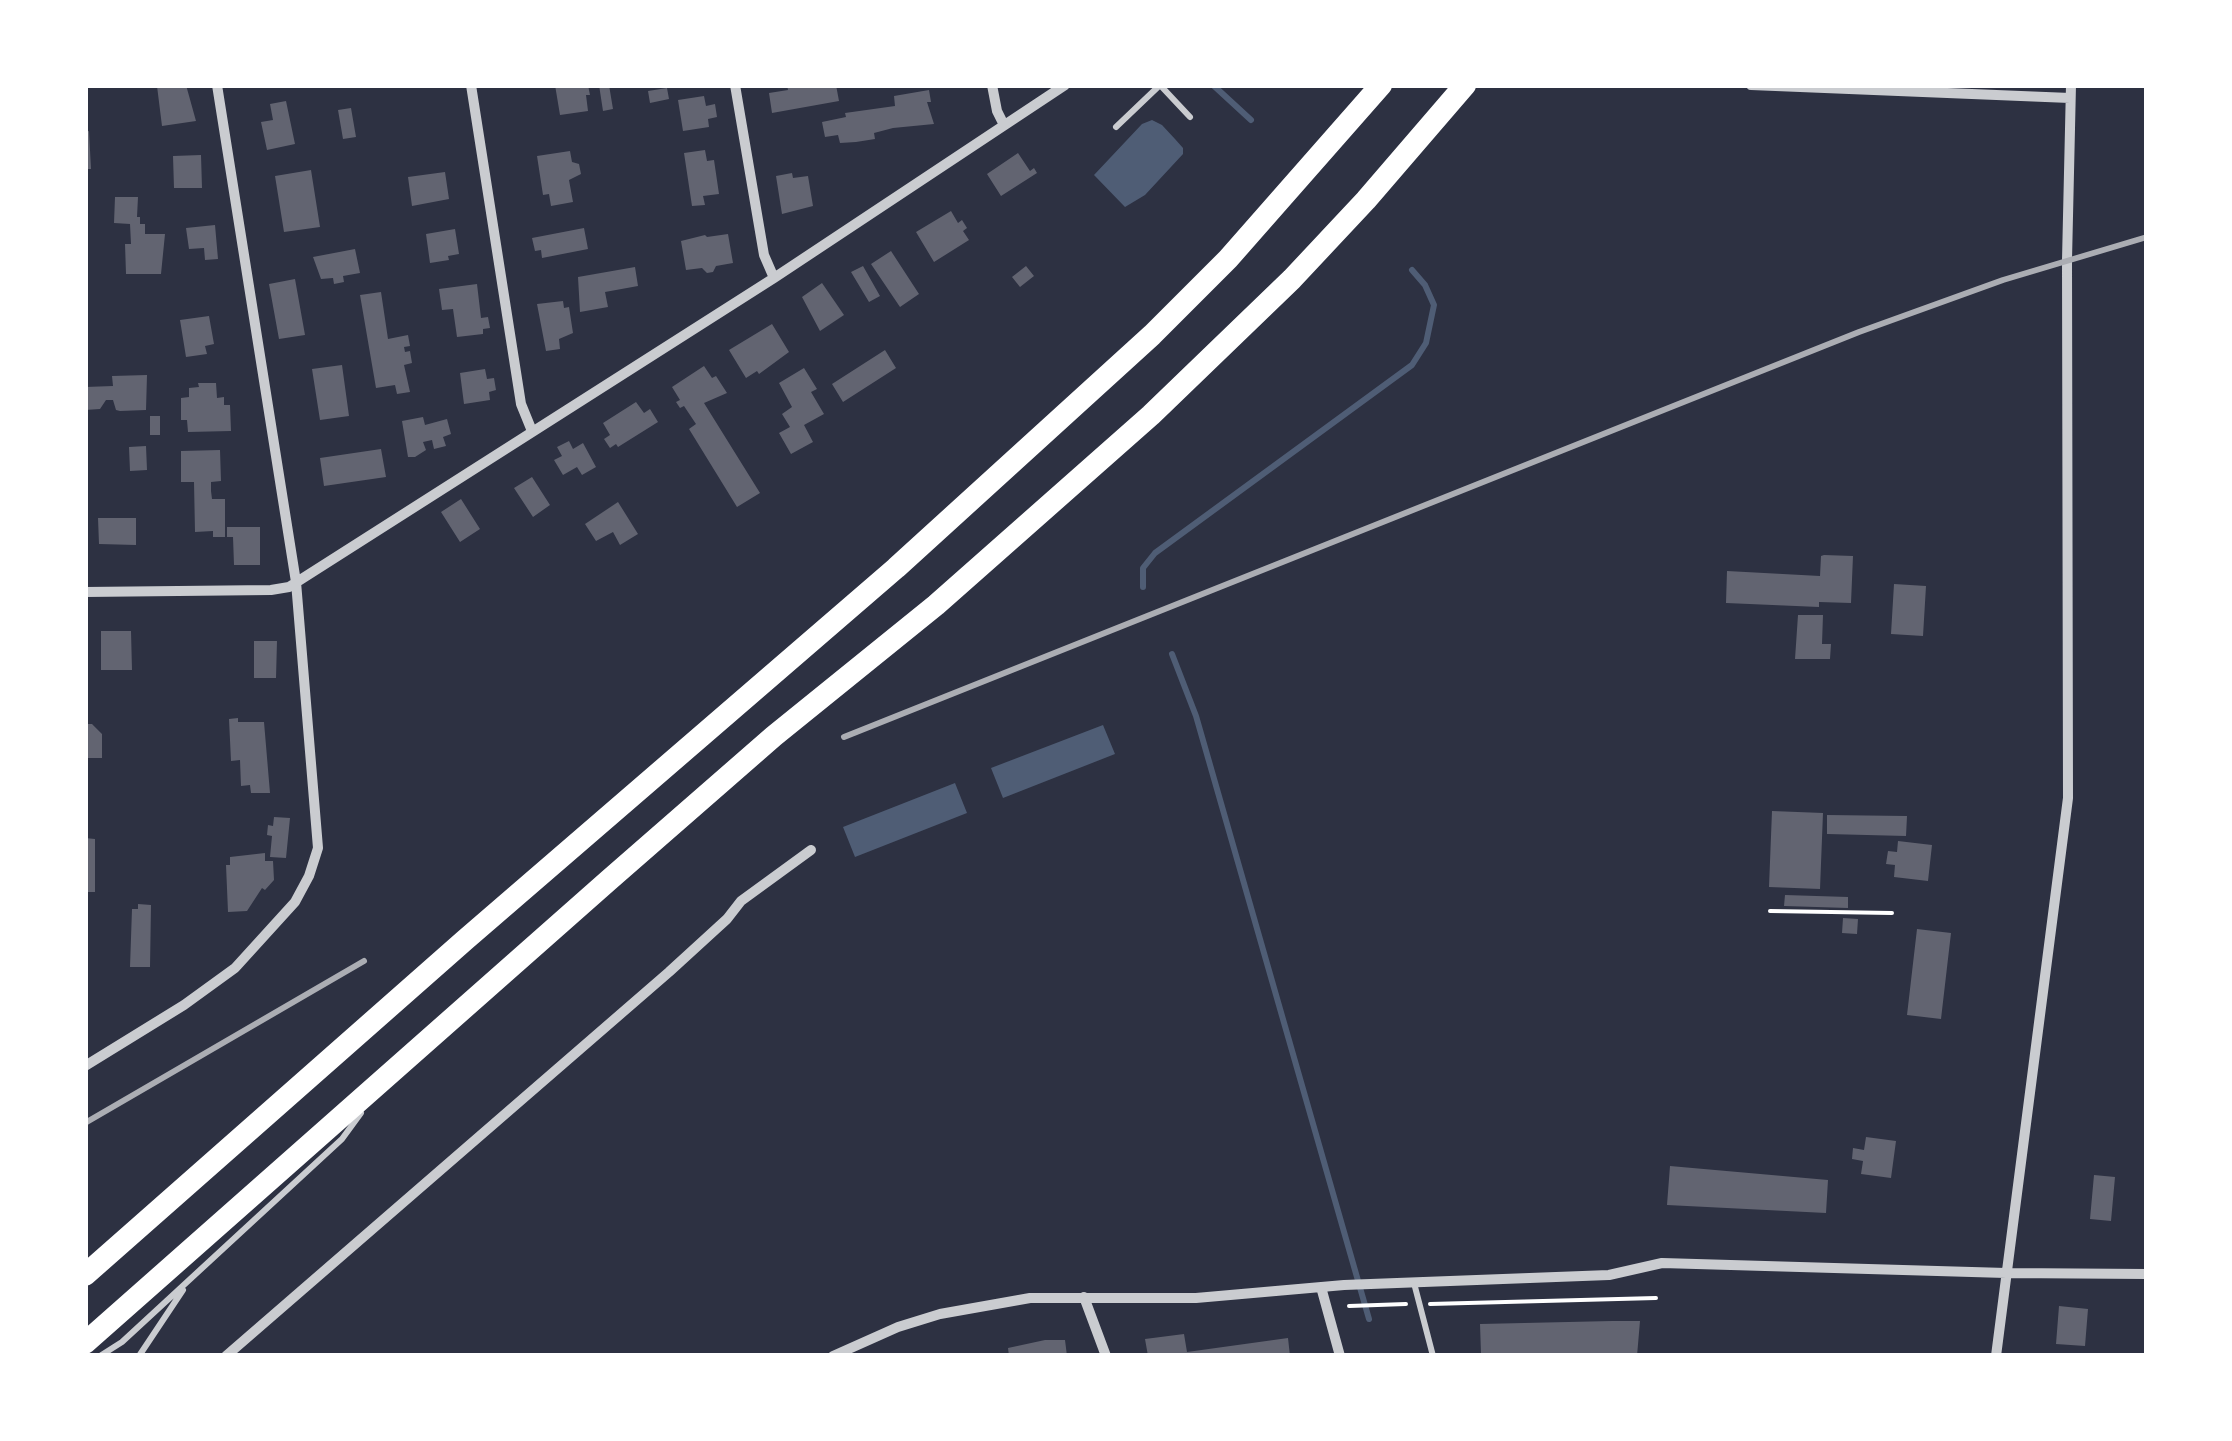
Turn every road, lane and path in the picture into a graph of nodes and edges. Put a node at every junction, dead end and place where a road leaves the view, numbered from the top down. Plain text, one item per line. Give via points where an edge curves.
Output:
1 (217, 85) edge
2 (471, 85) edge
3 (735, 85) edge
4 (992, 85) edge
5 (1065, 85) edge
6 (1160, 85) edge
7 (1381, 85) edge
8 (1465, 85) edge
9 (1751, 85) edge
10 (2070, 85) edge
11 (1851, 87) edge
12 (2070, 98) junction
13 (1190, 117) dead end
14 (1004, 124) junction
15 (1116, 126) dead end
16 (774, 278) junction
17 (532, 432) junction
18 (296, 582) junction
19 (85, 592) edge
20 (811, 850) dead end
21 (1770, 910) dead end
22 (1892, 912) dead end
23 (85, 1066) edge
24 (384, 1080) junction
25 (2006, 1273) junction
26 (2147, 1274) edge
27 (85, 1275) edge
28 (189, 1281) junction
29 (1414, 1282) junction
30 (1321, 1287) junction
31 (1084, 1297) junction
32 (1656, 1298) dead end
33 (1420, 1304) junction
34 (1350, 1306) dead end
35 (85, 1343) edge
36 (100, 1356) edge
37 (140, 1356) edge
38 (226, 1356) edge
39 (833, 1356) edge
40 (1106, 1356) edge
41 (1340, 1356) edge
42 (1434, 1356) edge
43 (1996, 1356) edge

1 - 18 street
2 - 17 street via 520,404
3 - 16 street via 764,255
4 - 14 street
5 - 14 street
6 - 13 lane
6 - 15 lane
7 - 27 highway via 1228,259 1152,334 896,568
8 - 24 highway via 1292,279 1151,415
9 - 11 street
10 - 12 street
11 - 12 street
12 - 25 street via 2068,798
14 - 16 street
16 - 17 street
17 - 18 street
18 - 19 street via 271,590
18 - 23 street via 318,819 309,876 274,928 234,968
20 - 38 street via 741,901 669,972
21 - 22 path
24 - 28 lane via 342,1140
24 - 35 highway
25 - 26 street
25 - 29 street via 1662,1263 1610,1275
25 - 43 street
28 - 36 lane
28 - 37 lane
29 - 30 street
29 - 33 lane
30 - 31 street via 1196,1298
30 - 41 street
31 - 39 street via 1030,1298 940,1314
31 - 40 street
32 - 33 path
33 - 34 path
33 - 42 lane

